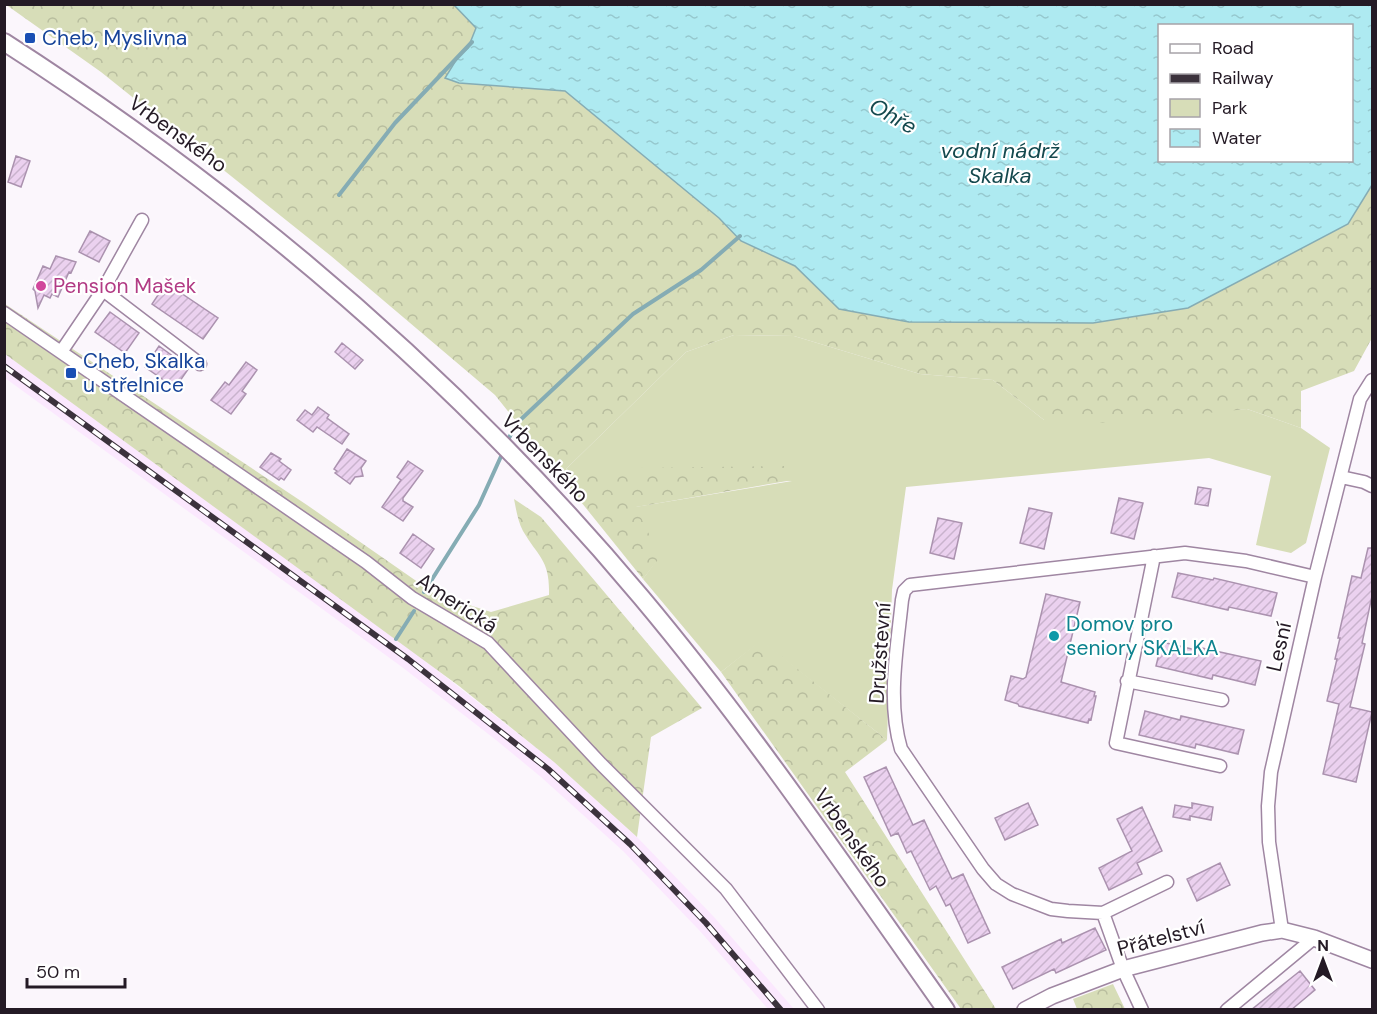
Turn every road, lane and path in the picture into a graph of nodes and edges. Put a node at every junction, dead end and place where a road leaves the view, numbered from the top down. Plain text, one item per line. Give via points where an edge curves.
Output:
1 (4, 42) edge
2 (142, 220) dead end
3 (103, 290) junction
4 (4, 313) edge
5 (61, 352) junction
6 (200, 364) dead end
7 (1372, 380) edge
8 (1341, 477) junction
9 (1372, 486) edge
10 (1154, 556) junction
11 (1315, 577) junction
12 (1127, 681) junction
13 (1222, 700) dead end
14 (1220, 766) dead end
15 (1167, 882) dead end
16 (1103, 913) junction
17 (1281, 930) junction
18 (1314, 938) junction
19 (1372, 960) edge
20 (1123, 969) junction
21 (818, 1010) edge
22 (946, 1010) edge
23 (1025, 1010) edge
24 (1142, 1010) edge
25 (1227, 1010) edge

1 - 22 main road, Vrbenského via 77,88 285,245 456,398 553,497 696,664
2 - 3 street
3 - 5 street
3 - 6 street
4 - 5 street, Americká
5 - 21 street, Americká via 356,555 412,598 488,643 600,764 726,889
7 - 8 street, Lesní via 1360,399
8 - 9 street
8 - 11 street, Lesní
10 - 11 street, Družstevní via 1205,554
10 - 12 street
10 - 16 street, Družstevní via 910,585 902,600 894,700 895,729 901,749 996,884 1052,909
11 - 17 street, Lesní via 1269,788 1269,842
12 - 13 street
12 - 14 street via 1116,743
15 - 16 street
16 - 20 street
17 - 18 street, Přátelství
17 - 20 street, Přátelství
18 - 19 street, Přátelství
18 - 25 street
20 - 23 street, Přátelství
20 - 24 street

